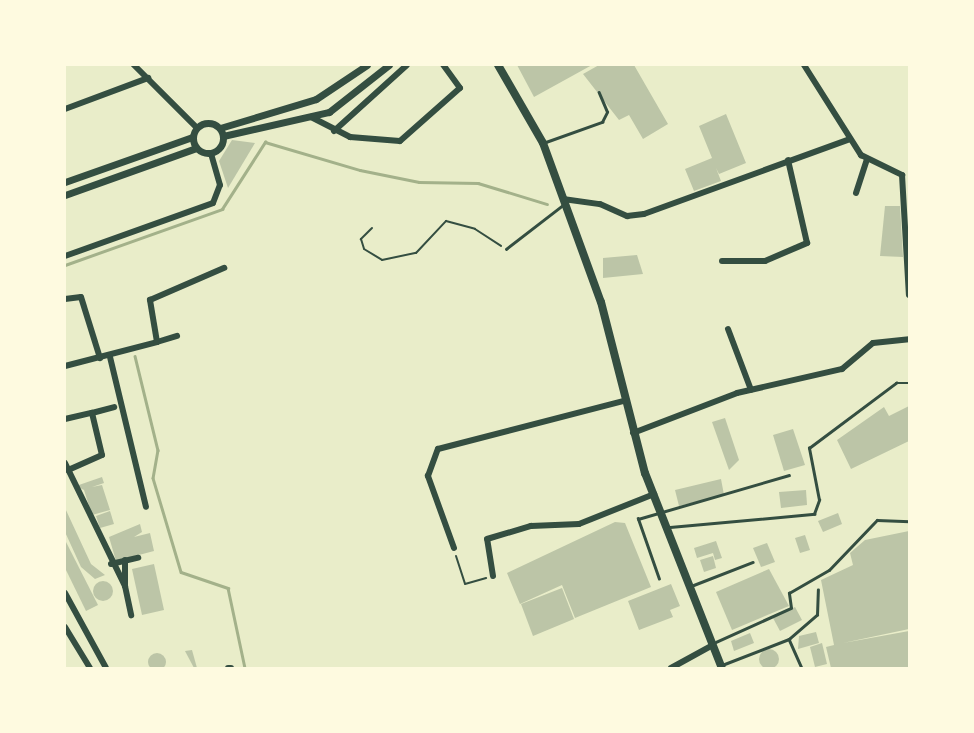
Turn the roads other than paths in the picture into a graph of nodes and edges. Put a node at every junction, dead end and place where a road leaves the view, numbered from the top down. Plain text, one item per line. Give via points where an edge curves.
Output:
1 (134, 65) edge
2 (367, 65) edge
3 (389, 65) edge
4 (407, 65) edge
5 (443, 65) edge
6 (498, 65) edge
7 (804, 65) edge
8 (148, 78) junction
9 (599, 93) dead end
10 (65, 109) edge
11 (312, 117) junction
12 (255, 120) junction
13 (197, 128) junction
14 (257, 129) junction
15 (334, 131) junction
16 (222, 132) junction
17 (192, 137) junction
18 (850, 139) junction
19 (543, 144) junction
20 (196, 148) junction
21 (211, 153) junction
22 (867, 159) junction
23 (788, 160) junction
24 (65, 182) edge
25 (856, 193) dead end
26 (65, 195) edge
27 (564, 202) junction
28 (506, 249) road end
29 (908, 253) edge
30 (65, 256) edge
31 (722, 261) dead end
32 (224, 268) dead end
33 (909, 295) edge
34 (65, 299) edge
35 (728, 329) dead end
36 (177, 336) dead end
37 (909, 338) edge
38 (157, 342) junction
39 (110, 357) junction
40 (100, 358) junction
41 (65, 366) edge
42 (909, 383) edge
43 (751, 390) junction
44 (624, 401) junction
45 (114, 407) dead end
46 (92, 413) junction
47 (65, 419) edge
48 (632, 433) junction
49 (66, 467) edge
50 (789, 475) dead end
51 (654, 494) junction
52 (146, 506) dead end
53 (661, 513) junction
54 (909, 522) edge
55 (666, 527) junction
56 (454, 548) road end
57 (138, 558) dead end
58 (125, 560) junction
59 (753, 562) dead end
60 (111, 564) junction
61 (493, 576) road end
62 (659, 579) dead end
63 (125, 586) junction
64 (689, 587) junction
65 (818, 590) dead end
66 (65, 593) edge
67 (131, 614) dead end
68 (65, 627) edge
69 (789, 639) junction
70 (713, 644) junction
71 (94, 646) junction
72 (83, 655) junction
73 (722, 667) edge
74 (90, 668) edge
75 (106, 668) edge
76 (671, 668) edge
77 (802, 668) edge

1 - 8 street
2 - 12 street via 325,95
3 - 11 street via 340,106
4 - 15 street
5 - 15 street via 460,88 400,141 375,143
6 - 19 main road
7 - 18 street
8 - 10 street
8 - 13 street
9 - 19 lane via 607,112 602,122
11 - 14 street
11 - 15 street
12 - 14 street
12 - 16 street
13 - 16 street via 208,123
13 - 17 street
14 - 16 street
16 - 21 street
17 - 20 street
17 - 24 street
18 - 22 street
18 - 23 street
19 - 27 main road
20 - 21 street
20 - 26 street
21 - 30 street via 220,185 213,203
22 - 25 street
22 - 29 street via 902,175
23 - 27 street via 644,214
23 - 31 street via 807,243 765,261
27 - 28 lane
27 - 44 main road via 601,302
29 - 33 street
32 - 38 street via 150,300
34 - 40 street via 80,297
35 - 43 street
36 - 38 street
37 - 43 street via 873,343 836,372
38 - 39 street
39 - 40 street
39 - 52 street
40 - 41 street
42 - 55 lane via 896,383 809,448 819,500 814,514
43 - 48 street
44 - 48 main road
44 - 56 street via 438,449 428,477
45 - 46 street
46 - 47 street
46 - 49 street via 101,457
48 - 51 main road
49 - 60 street
50 - 53 lane
51 - 53 main road
51 - 61 street via 579,524 531,526 487,539
53 - 55 main road
53 - 62 lane via 637,522
54 - 70 lane via 877,520 829,570 789,593 790,608
55 - 64 main road
57 - 58 street
58 - 60 street
58 - 63 street
59 - 64 lane
60 - 63 street
63 - 67 street
64 - 70 main road
65 - 69 lane via 817,615
66 - 71 street
68 - 72 street
69 - 73 lane
69 - 77 lane
70 - 73 main road
70 - 76 street
71 - 72 street
71 - 75 street
72 - 74 street

